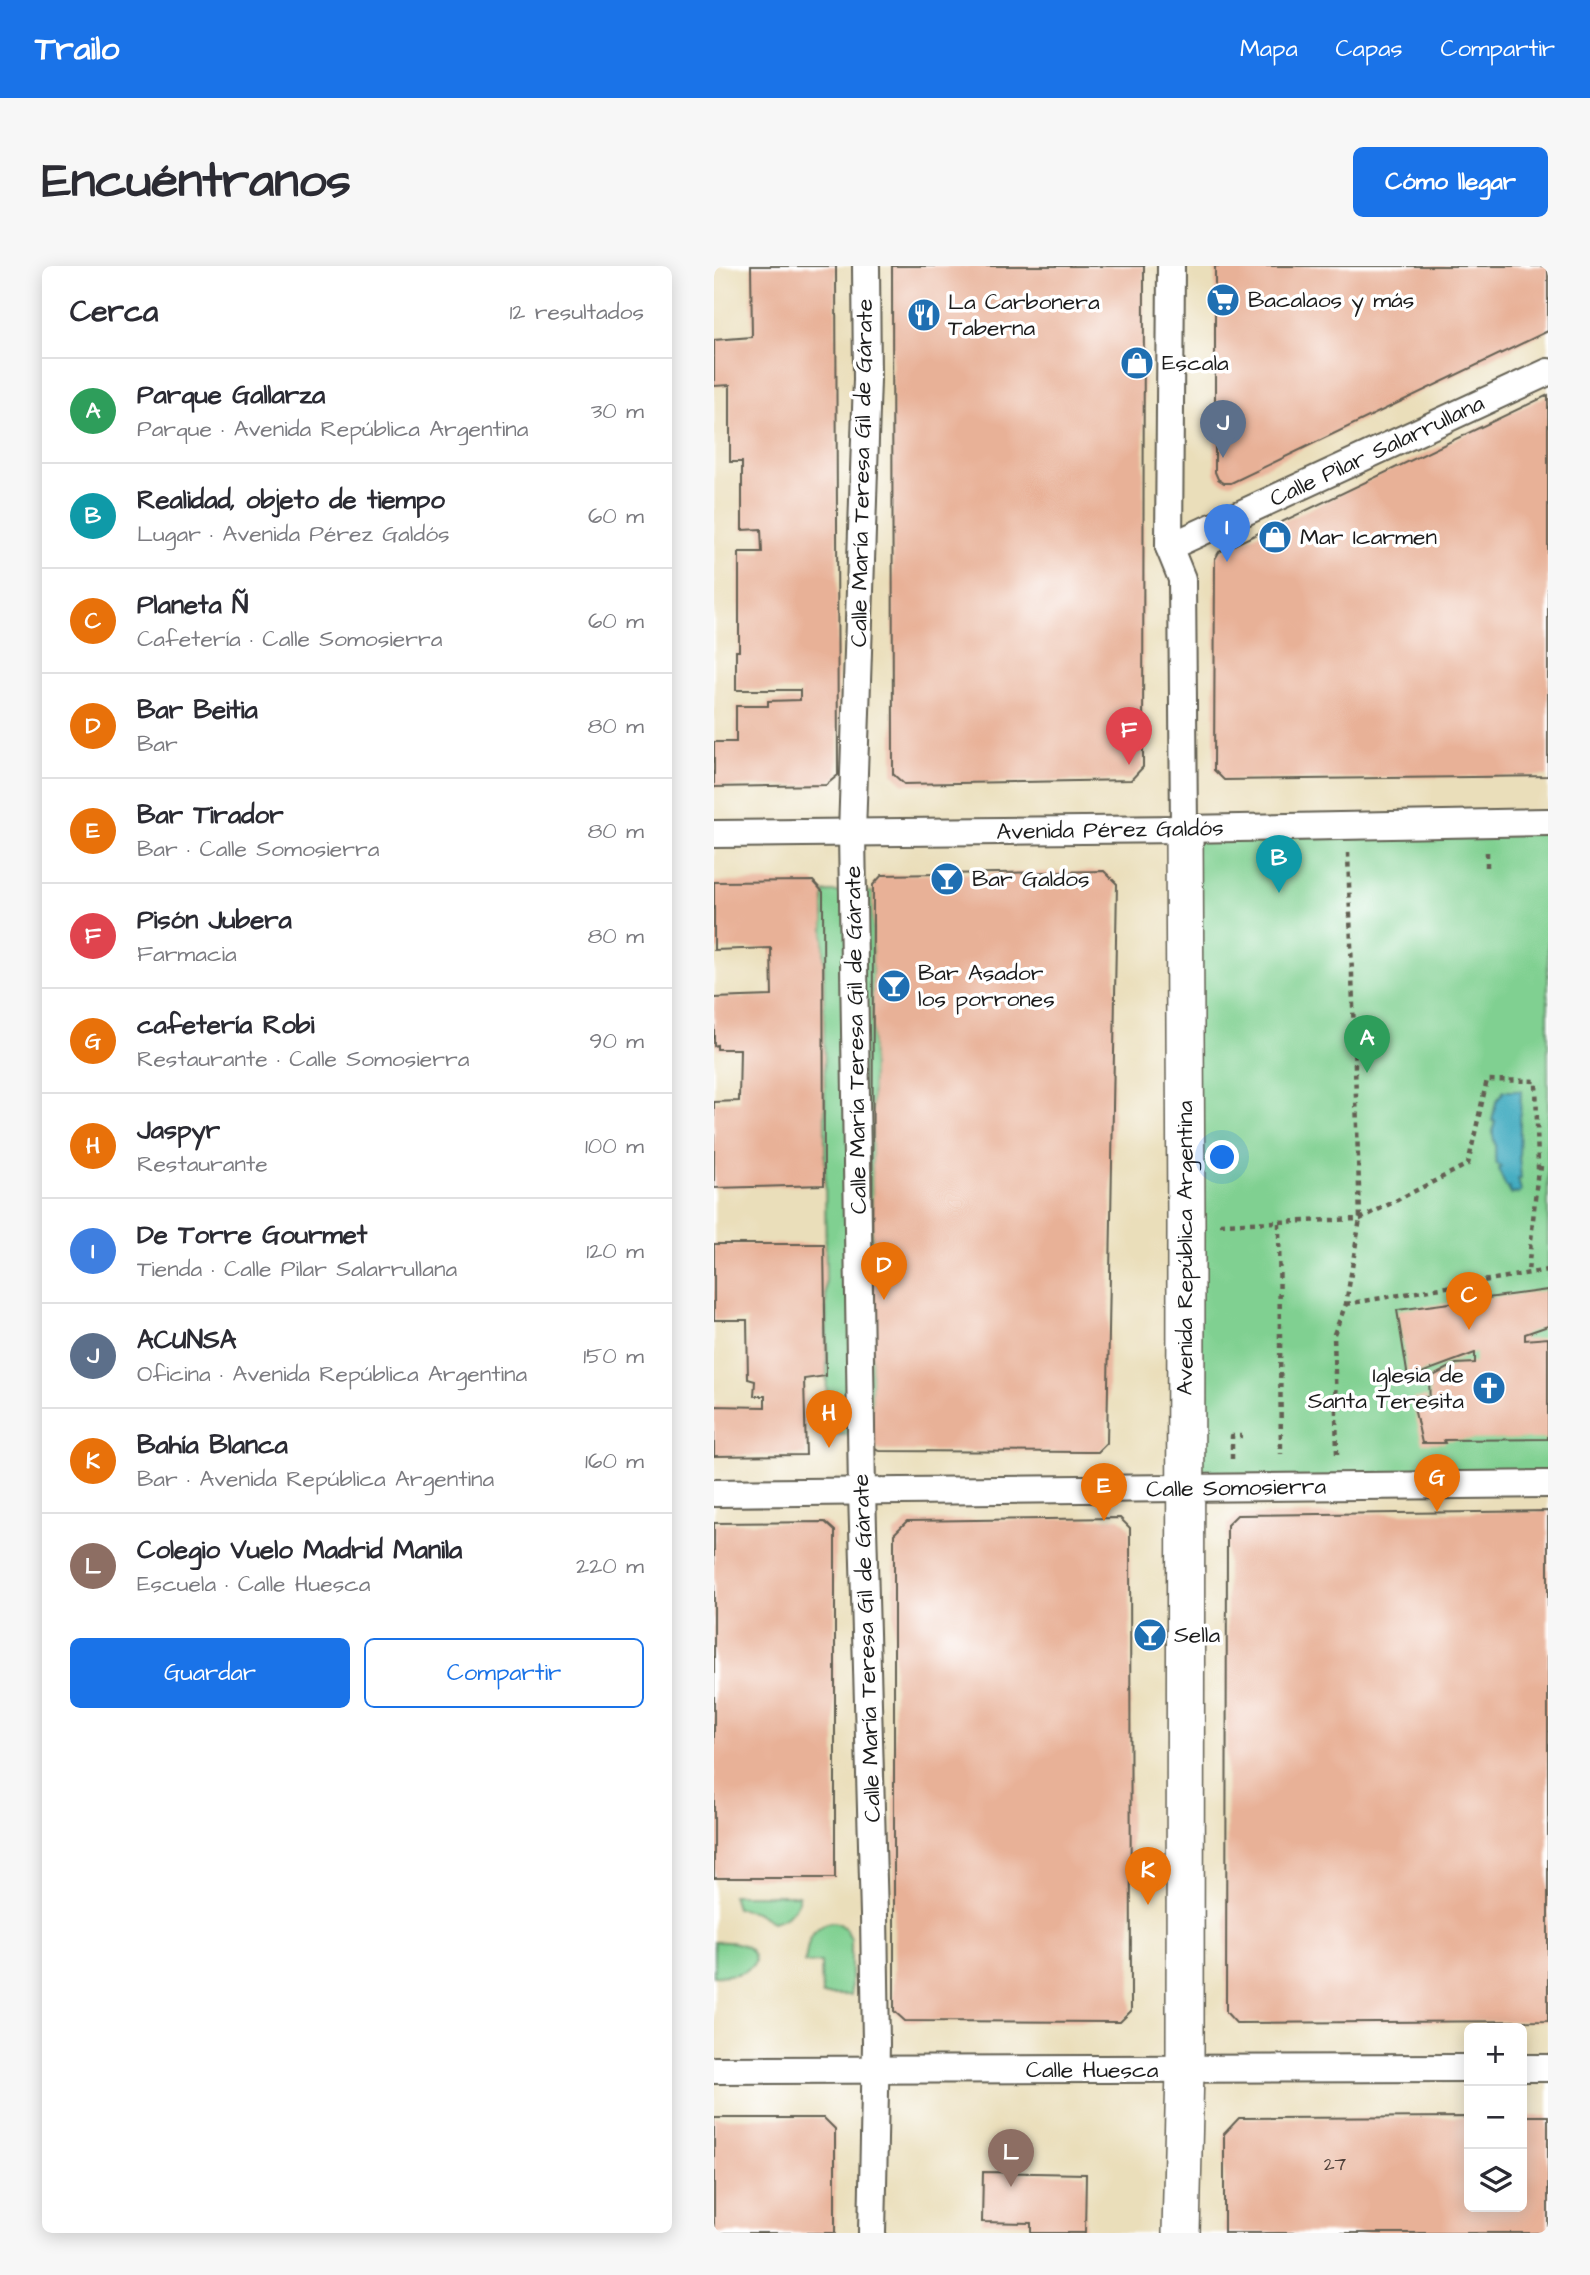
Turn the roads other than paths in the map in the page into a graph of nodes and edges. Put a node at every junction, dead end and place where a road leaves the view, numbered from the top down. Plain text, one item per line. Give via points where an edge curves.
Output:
1 (866, 266) edge
2 (1171, 266) edge
3 (1548, 372) edge
4 (1169, 547) junction
5 (1548, 822) edge
6 (1184, 829) junction
7 (852, 833) junction
8 (714, 834) edge
9 (1548, 1484) edge
10 (1185, 1489) junction
11 (862, 1492) junction
12 (714, 1493) edge
13 (1464, 2068) edge
14 (1527, 2068) edge
15 (1548, 2068) edge
16 (714, 2070) edge
17 (875, 2070) junction
18 (1185, 2070) junction
19 (872, 2233) edge
20 (1181, 2233) edge

1 - 7 street, Calle María Teresa Gil de Gárate via 867,379
2 - 4 street, Avenida República Argentina
3 - 4 street, Calle Pilar Salarrullana
4 - 6 street, Avenida República Argentina via 1182,579
5 - 6 street, Avenida Pérez Galdós
6 - 7 street, Avenida Pérez Galdós
6 - 10 main road, Avenida República Argentina
7 - 8 street, Avenida Pérez Galdós
7 - 11 street, Calle María Teresa Gil de Gárate
9 - 10 street, Calle Somosierra
10 - 11 street, Calle Somosierra
10 - 18 main road, Avenida República Argentina
11 - 12 street, Calle Somosierra
11 - 17 street, Calle María Teresa Gil de Gárate
13 - 18 street, Calle Huesca
14 - 15 street
16 - 17 street, Calle Huesca
17 - 18 street, Calle Huesca
17 - 19 street, Calle María Teresa Gil de Gárate
18 - 20 main road, Avenida República Argentina

